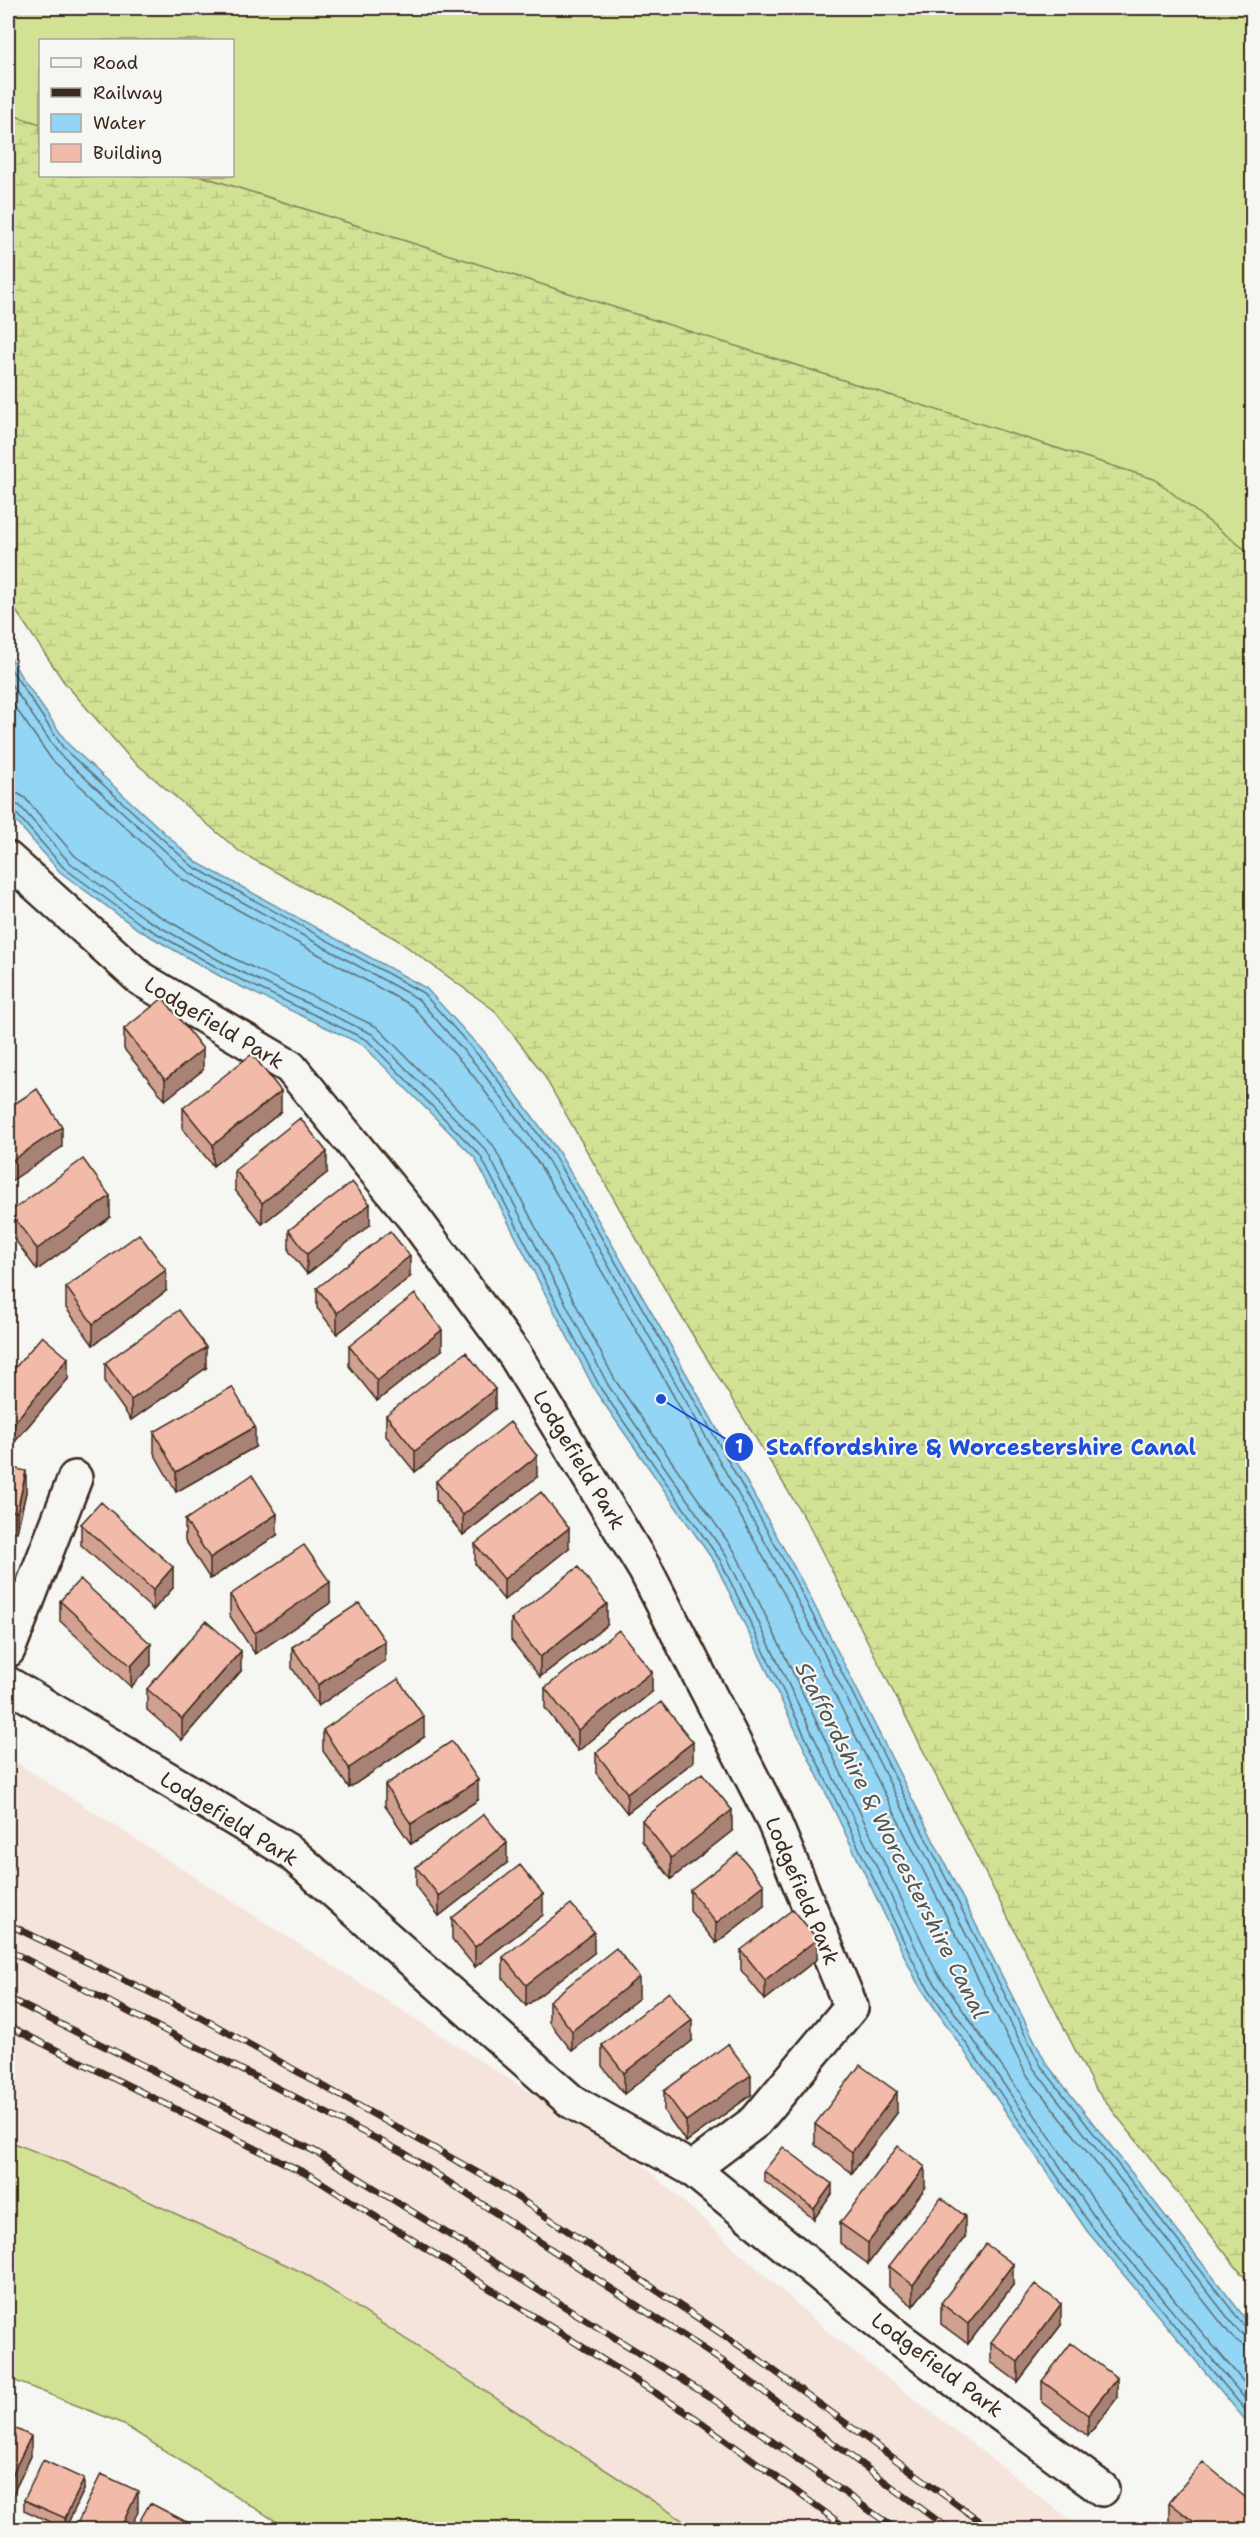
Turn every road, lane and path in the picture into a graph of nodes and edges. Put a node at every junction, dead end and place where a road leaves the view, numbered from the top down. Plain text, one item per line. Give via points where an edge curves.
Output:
1 (8, 859) edge
2 (75, 1479) dead end
3 (8, 1650) edge
4 (8, 1684) edge
5 (692, 2169) junction
6 (1102, 2489) dead end

1 - 5 street, Lodgefield Park via 141,979 290,1067 414,1218 515,1355 646,1571 772,1817 851,2007 756,2121
2 - 3 street
4 - 5 street, Lodgefield Park via 290,1852 571,2101
5 - 6 street, Lodgefield Park via 898,2338

